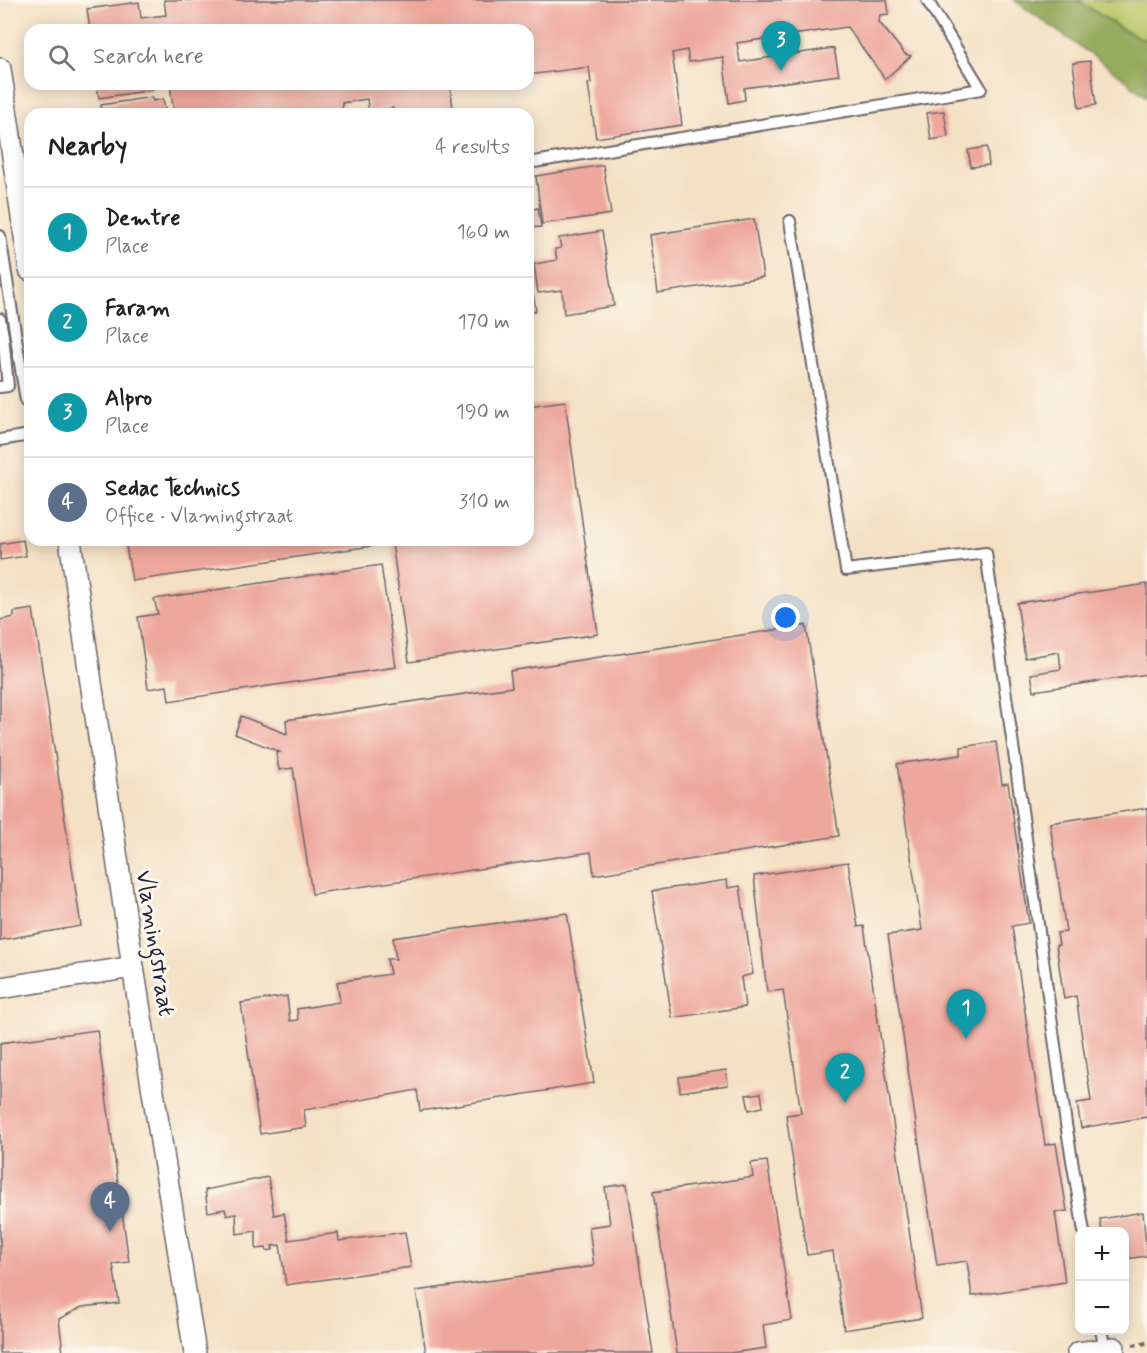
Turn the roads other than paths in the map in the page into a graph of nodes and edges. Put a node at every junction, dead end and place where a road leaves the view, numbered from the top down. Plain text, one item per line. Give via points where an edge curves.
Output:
1 (927, 0) edge
2 (0, 69) edge
3 (5, 142) edge
4 (534, 162) edge
5 (790, 221) dead end
6 (24, 222) edge
7 (0, 236) edge
8 (0, 319) edge
9 (1, 336) edge
10 (0, 387) edge
11 (24, 388) edge
12 (24, 436) edge
13 (0, 440) edge
14 (71, 546) edge
15 (133, 967) junction
16 (0, 988) edge
17 (1083, 1227) edge
18 (1107, 1342) edge
19 (195, 1353) edge
20 (1078, 1353) edge

1 - 4 lane via 981,89
2 - 3 street
3 - 6 street
5 - 17 lane via 846,570 986,553
7 - 11 lane
8 - 9 lane
9 - 10 lane via 8,386
12 - 13 lane
14 - 15 street, Vlamingstraat
15 - 16 street
15 - 19 street, Vlamingstraat
18 - 20 street

